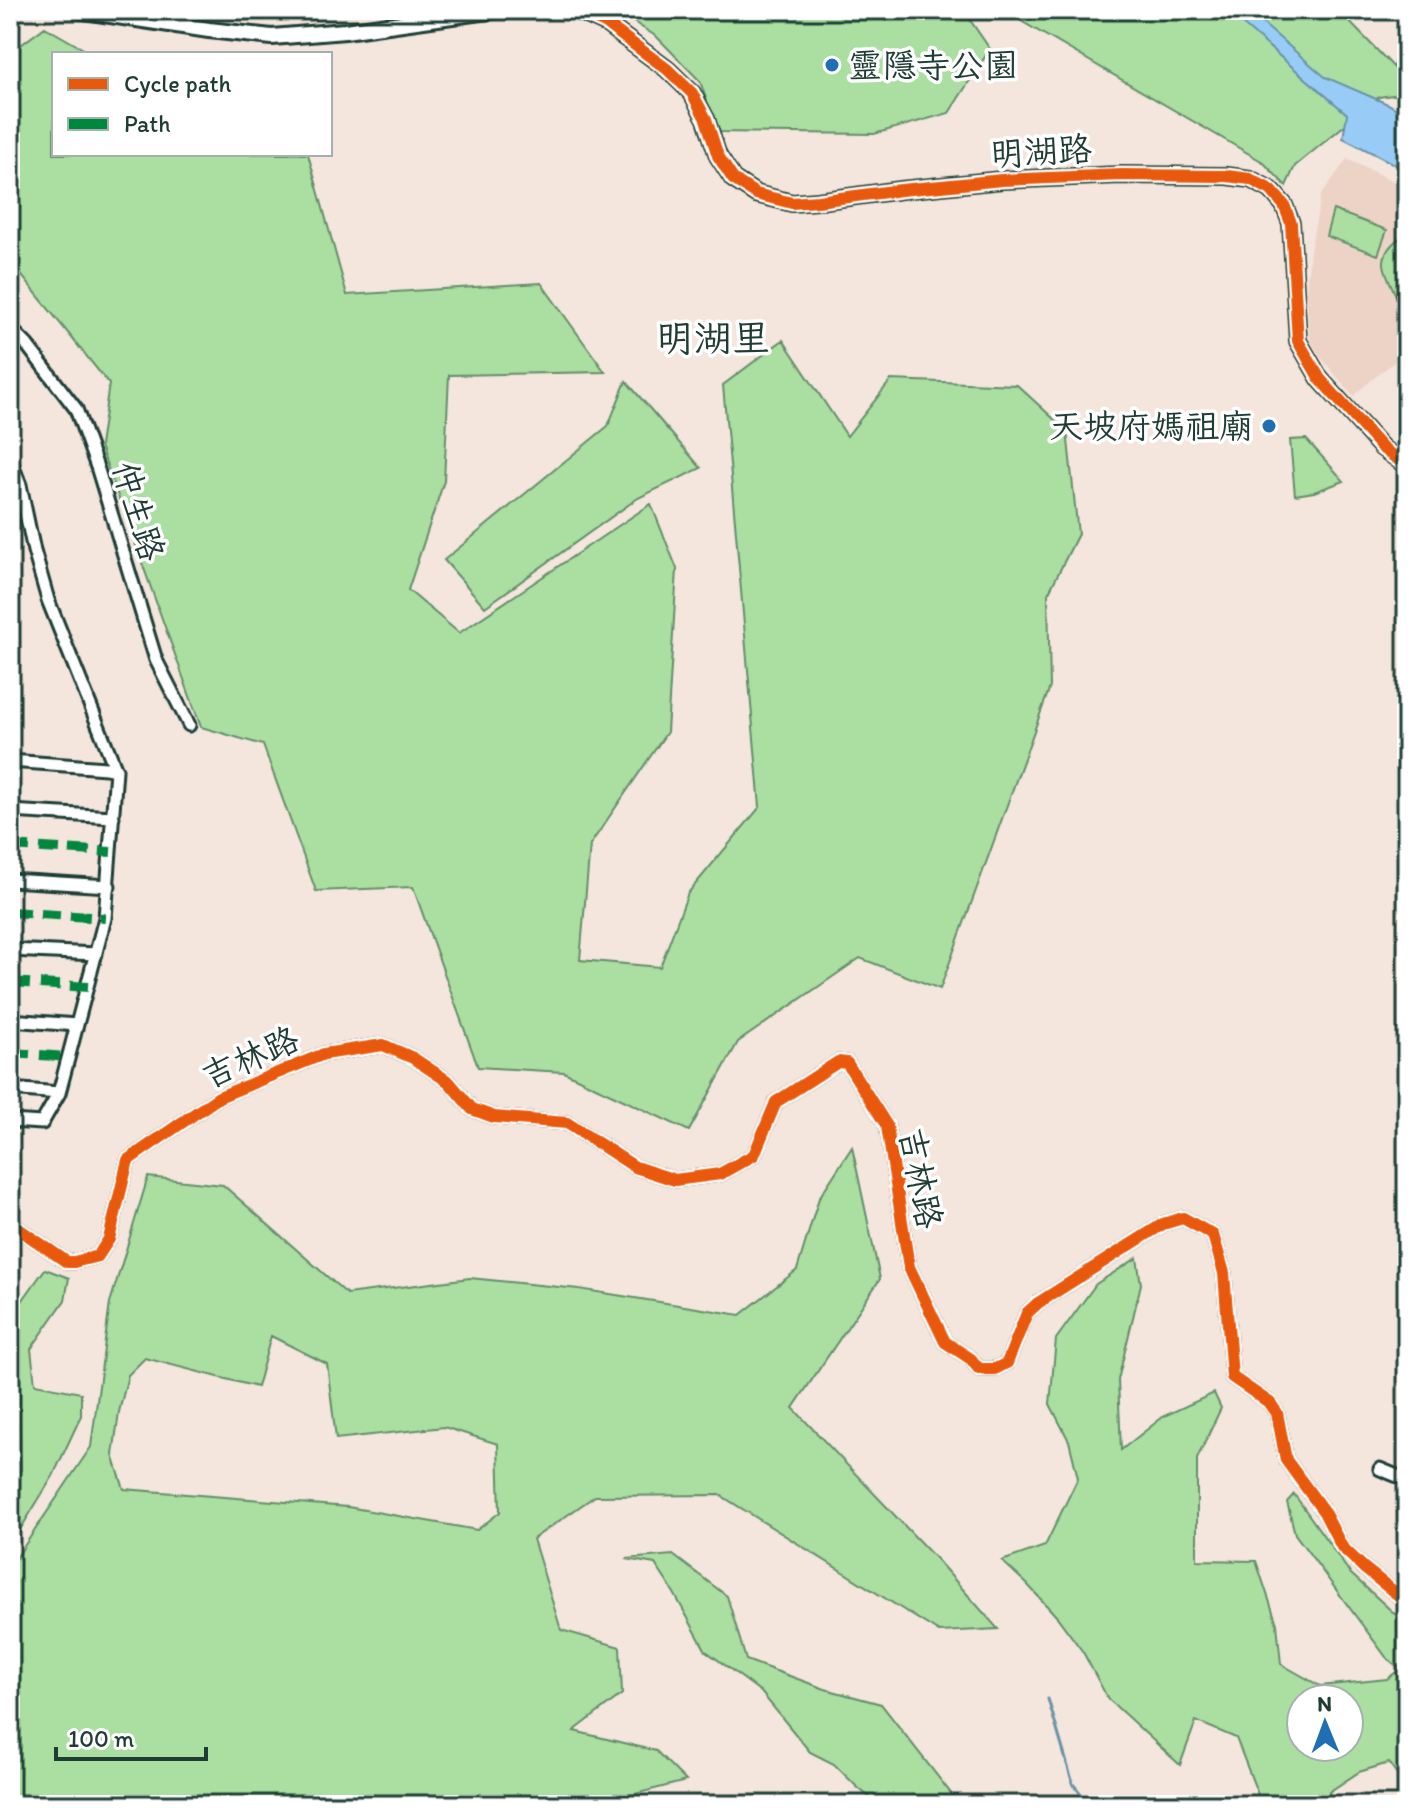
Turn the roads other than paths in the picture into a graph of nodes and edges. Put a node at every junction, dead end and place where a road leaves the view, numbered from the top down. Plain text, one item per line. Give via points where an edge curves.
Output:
1 (78, 10) edge
2 (494, 10) edge
3 (576, 10) edge
4 (10, 328) edge
5 (10, 459) edge
6 (1407, 466) edge
7 (189, 725) dead end
8 (10, 761) edge
9 (116, 770) junction
10 (10, 811) edge
11 (113, 817) junction
12 (10, 880) edge
13 (109, 886) junction
14 (10, 950) edge
15 (96, 954) junction
16 (10, 1020) edge
17 (77, 1025) junction
18 (10, 1089) edge
19 (59, 1093) junction
20 (10, 1121) edge
21 (10, 1223) edge
22 (1380, 1469) dead end
23 (1407, 1480) edge
24 (1407, 1602) edge

1 - 2 street via 272,37
3 - 6 street, 明湖路 via 605,23 692,93 718,156 733,179 756,194 792,203 1002,180 1121,175 1227,176 1250,179 1271,190 1291,223 1298,341 1320,379 1382,448
4 - 7 street, 仲生路 via 76,409 156,660
5 - 9 street via 48,600
8 - 9 street
9 - 11 street
10 - 11 street
11 - 13 street
12 - 13 street
13 - 15 street
14 - 15 street
15 - 17 street
16 - 17 street
17 - 19 street
18 - 19 street
19 - 20 street via 42,1123
21 - 24 street, 吉林路 via 67,1262 98,1256 109,1239 128,1160 219,1097 324,1054 383,1045 449,1082 472,1109 494,1117 567,1123 635,1167 675,1180 720,1174 754,1155 776,1102 838,1062 847,1063 887,1126 909,1267 945,1342 979,1369 1007,1363 1027,1313 1038,1303 1163,1224 1183,1218 1213,1235 1224,1273 1232,1377 1277,1413 1286,1460 1342,1547
22 - 23 street

